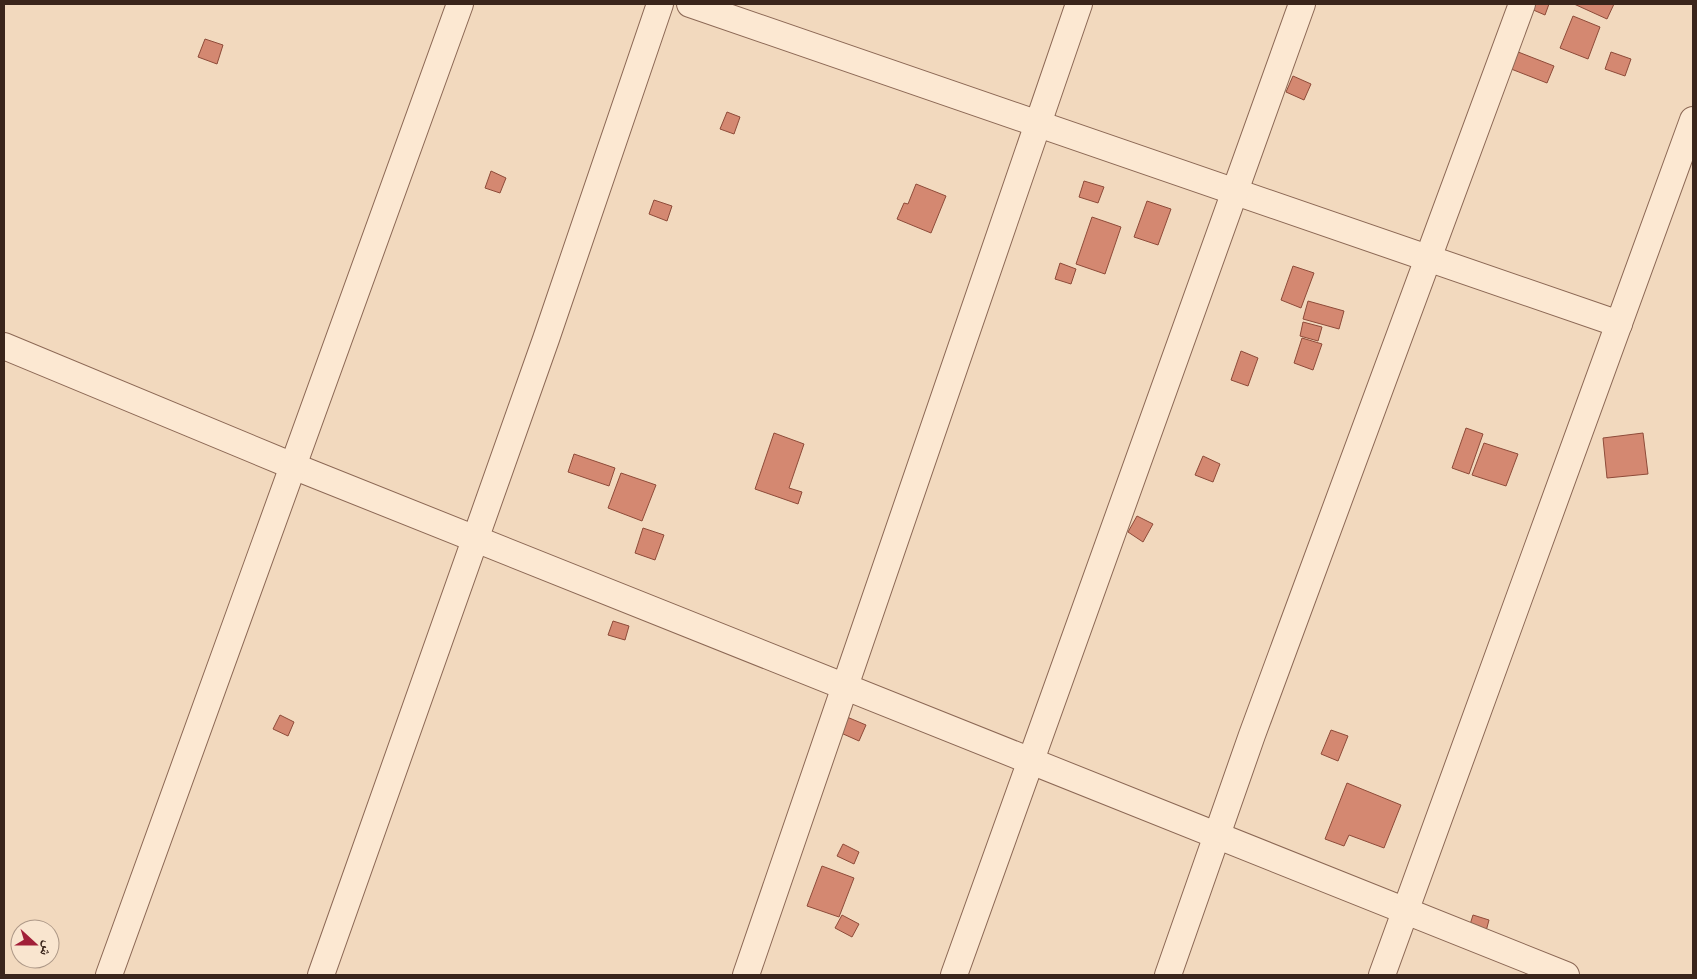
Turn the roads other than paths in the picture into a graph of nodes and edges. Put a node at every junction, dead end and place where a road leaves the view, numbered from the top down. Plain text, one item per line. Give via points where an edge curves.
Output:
1 (460, 4) edge
2 (660, 4) edge
3 (690, 4) edge
4 (1079, 4) edge
5 (1302, 4) edge
6 (1522, 4) edge
7 (1693, 120) edge
8 (1038, 124) junction
9 (1234, 191) junction
10 (1428, 258) junction
11 (1619, 324) junction
12 (4, 346) edge
13 (293, 466) junction
14 (476, 539) junction
15 (844, 686) junction
16 (1030, 761) junction
17 (1217, 835) junction
18 (1405, 911) junction
19 (109, 975) edge
20 (321, 975) edge
21 (746, 975) edge
22 (954, 975) edge
23 (1168, 975) edge
24 (1382, 975) edge
25 (1566, 975) edge

1 - 13 street
2 - 14 street
3 - 8 street
4 - 8 street
5 - 9 street
6 - 10 street
7 - 11 street
8 - 9 street
8 - 15 street
9 - 10 street
9 - 16 street
10 - 11 street
10 - 17 street
11 - 18 street
12 - 13 street
13 - 14 street
13 - 19 street
14 - 15 street
14 - 20 street
15 - 16 street
15 - 21 street
16 - 17 street
16 - 22 street
17 - 18 street
17 - 23 street
18 - 24 street
18 - 25 street

